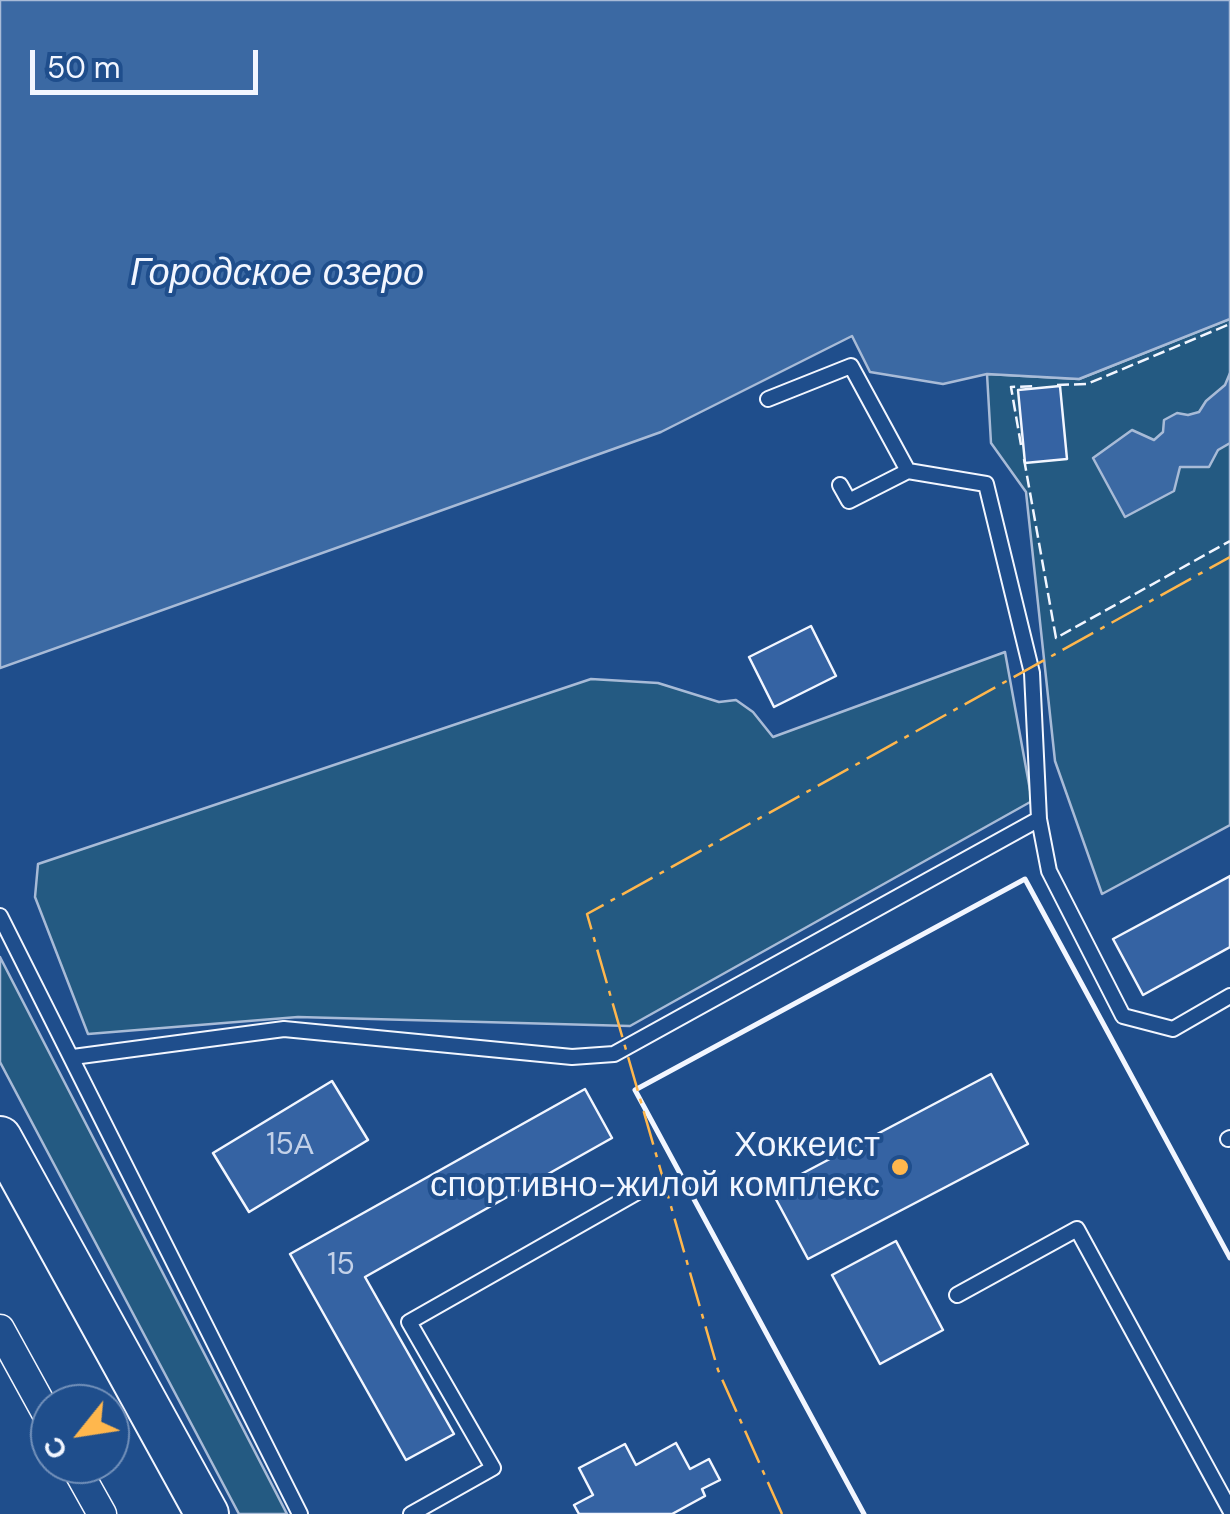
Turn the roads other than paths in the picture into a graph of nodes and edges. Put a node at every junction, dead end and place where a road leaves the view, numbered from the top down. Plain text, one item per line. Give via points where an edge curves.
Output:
1 (768, 400) dead end
2 (908, 471) junction
3 (840, 484) dead end
4 (1039, 820) junction
5 (0, 916) edge
6 (1230, 996) edge
7 (73, 1057) junction
8 (0, 1138) edge
9 (643, 1189) dead end
10 (957, 1295) dead end
11 (0, 1330) edge
12 (30, 1384) edge
13 (85, 1484) edge
14 (1230, 1510) edge
15 (102, 1514) edge
16 (206, 1514) edge
17 (300, 1514) edge
18 (411, 1514) edge

1 - 2 lane via 851,366
2 - 3 lane via 848,501
2 - 4 lane via 986,484 1032,673
4 - 6 lane via 1049,871 1123,1016 1174,1029
4 - 7 lane via 614,1054 572,1057 284,1029
5 - 7 lane
7 - 17 lane
8 - 16 main road
9 - 18 lane via 410,1322 492,1468
10 - 14 lane via 1077,1229
11 - 12 street
13 - 15 street

